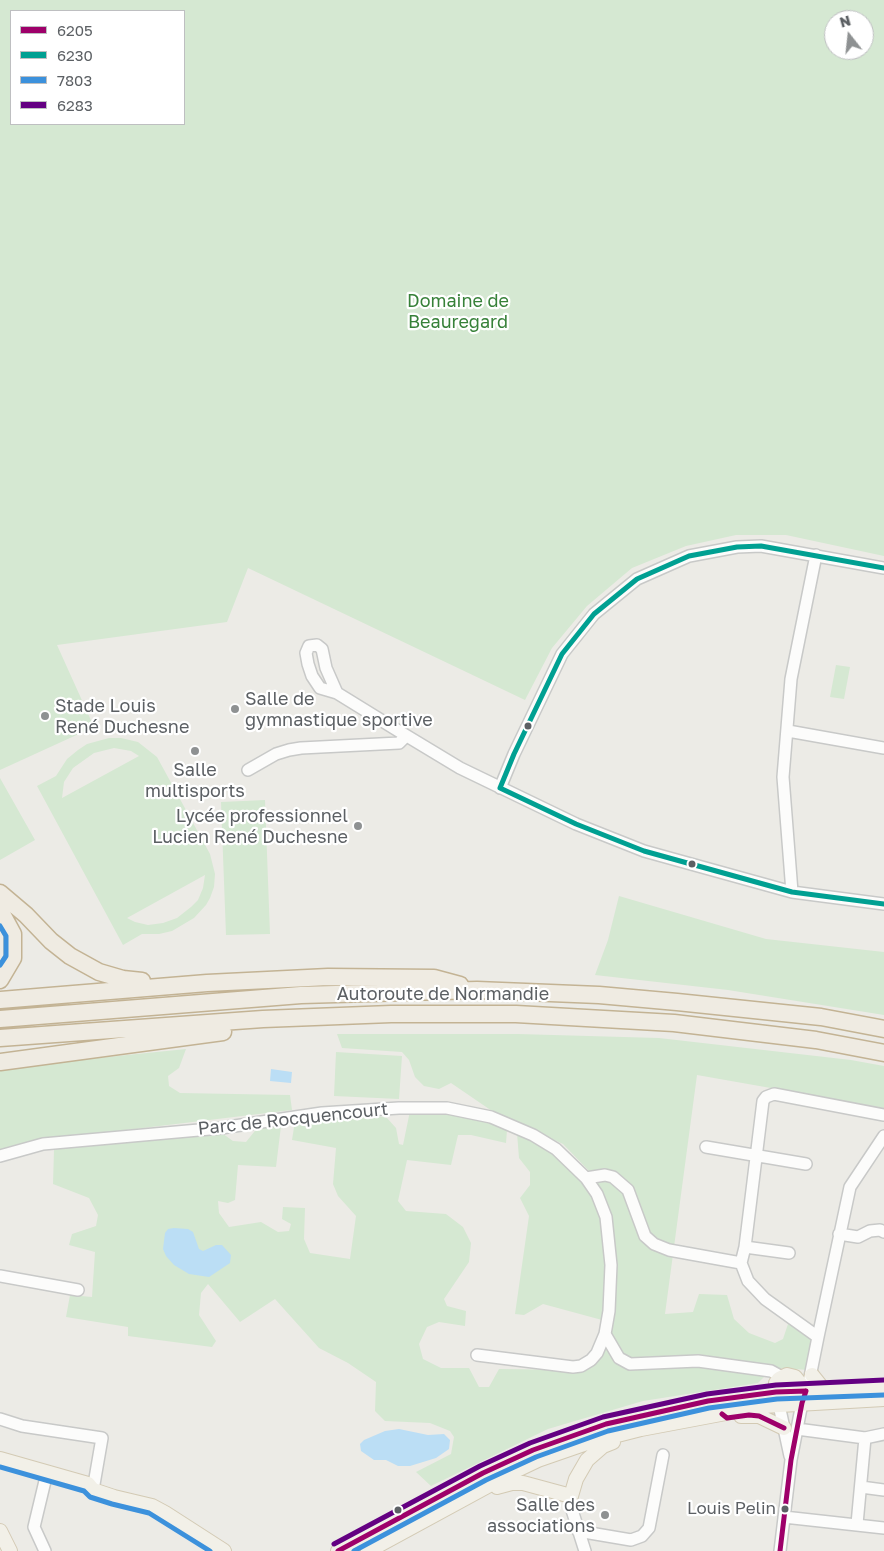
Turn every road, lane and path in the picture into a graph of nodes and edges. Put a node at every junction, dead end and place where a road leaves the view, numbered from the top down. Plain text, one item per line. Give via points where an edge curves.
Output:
1 (816, 555) junction
2 (884, 568) edge
3 (337, 692) dead end
4 (788, 731) junction
5 (406, 736) junction
6 (884, 748) edge
7 (248, 770) dead end
8 (500, 788) junction
9 (792, 892) junction
10 (0, 893) edge
11 (884, 904) edge
12 (0, 910) edge
13 (0, 980) edge
14 (207, 983) junction
15 (477, 990) junction
16 (0, 1000) edge
17 (0, 1019) edge
18 (264, 1019) junction
19 (884, 1029) edge
20 (0, 1038) edge
21 (106, 1047) junction
22 (0, 1053) edge
23 (884, 1053) edge
24 (0, 1062) edge
25 (884, 1115) edge
26 (884, 1136) edge
27 (706, 1147) dead end
28 (0, 1156) edge
29 (755, 1156) junction
30 (806, 1164) dead end
31 (586, 1178) junction
32 (884, 1232) edge
33 (839, 1234) junction
34 (745, 1247) junction
35 (789, 1253) dead end
36 (741, 1263) junction
37 (0, 1276) edge
38 (78, 1290) dead end
39 (605, 1334) junction
40 (818, 1337) junction
41 (477, 1355) dead end
42 (812, 1375) junction
43 (782, 1377) junction
44 (884, 1387) edge
45 (824, 1390) junction
46 (804, 1397) junction
47 (777, 1399) junction
48 (884, 1399) edge
49 (722, 1414) junction
50 (0, 1418) edge
51 (641, 1429) junction
52 (791, 1429) junction
53 (884, 1434) edge
54 (865, 1438) junction
55 (663, 1455) dead end
56 (0, 1459) edge
57 (0, 1466) edge
58 (45, 1481) junction
59 (861, 1487) junction
60 (94, 1490) junction
61 (884, 1490) edge
62 (570, 1496) junction
63 (122, 1499) junction
64 (454, 1503) junction
65 (784, 1516) junction
66 (0, 1517) edge
67 (857, 1524) junction
68 (884, 1528) edge
69 (578, 1531) junction
70 (5, 1540) edge
71 (45, 1551) edge
72 (208, 1551) edge
73 (224, 1551) edge
74 (338, 1551) edge
75 (368, 1551) edge
76 (585, 1551) edge
77 (780, 1551) edge

1 - 2 street
1 - 4 street via 791,679
1 - 8 street via 761,546 737,547 689,556 638,579 594,614 562,654
3 - 5 street
4 - 6 street
4 - 9 street via 783,785
5 - 7 street via 400,743 289,750
5 - 8 street
8 - 9 street via 576,824 644,851
9 - 11 street
10 - 14 highway via 51,941 98,972 143,982
12 - 13 highway via 13,934 13,958
14 - 15 highway via 328,977 434,978
14 - 16 highway
15 - 17 highway, Autoroute de Normandie via 301,995
15 - 19 highway, Autoroute de Normandie via 678,1002 820,1018
18 - 20 highway, Autoroute de Normandie
18 - 21 highway via 236,1030
18 - 23 highway, Autoroute de Normandie via 391,1014 602,1018 816,1040
21 - 22 highway
21 - 24 highway
25 - 29 street via 770,1095 763,1101
26 - 33 street via 850,1187
27 - 29 street
28 - 31 street, Parc de Rocquencourt via 43,1144 221,1128 322,1113 447,1108 491,1117 533,1135 556,1149
29 - 30 street
29 - 34 street
31 - 36 street via 613,1177 628,1190 645,1236 654,1244 669,1250
31 - 39 street, Parc de Rocquencourt via 606,1217 609,1240 611,1288
32 - 33 street via 870,1230 858,1236
33 - 40 street
34 - 35 street
34 - 36 street
36 - 40 street via 748,1281 765,1299
37 - 38 street
39 - 41 street, Parc de Rocquencourt via 592,1360 581,1366
39 - 43 street via 619,1358 630,1364 698,1361 771,1371
40 - 42 street
42 - 45 main road
42 - 46 street
43 - 46 main road via 796,1377
43 - 47 main road via 776,1383
44 - 45 main road
45 - 46 main road
46 - 47 main road
46 - 48 main road
46 - 52 street
47 - 49 main road
47 - 52 street
47 - 74 main road via 708,1401 606,1424 483,1473
49 - 51 main road
49 - 52 main road via 727,1418 759,1416
50 - 60 street via 22,1426 102,1438
51 - 62 main road via 591,1455 579,1472
51 - 64 main road via 538,1460
52 - 54 street
52 - 65 street
53 - 54 street
54 - 59 street
55 - 69 street via 648,1528 642,1536 631,1540
56 - 60 main road via 88,1484
57 - 58 main road
58 - 60 main road via 84,1492
58 - 71 street via 34,1527
59 - 61 street
59 - 67 street
60 - 63 main road
62 - 64 main road via 512,1483 462,1504
62 - 69 street
63 - 72 main road via 162,1520
63 - 73 main road via 166,1513
64 - 75 main road
65 - 67 street
65 - 77 street
66 - 70 main road
67 - 68 street
69 - 76 street

